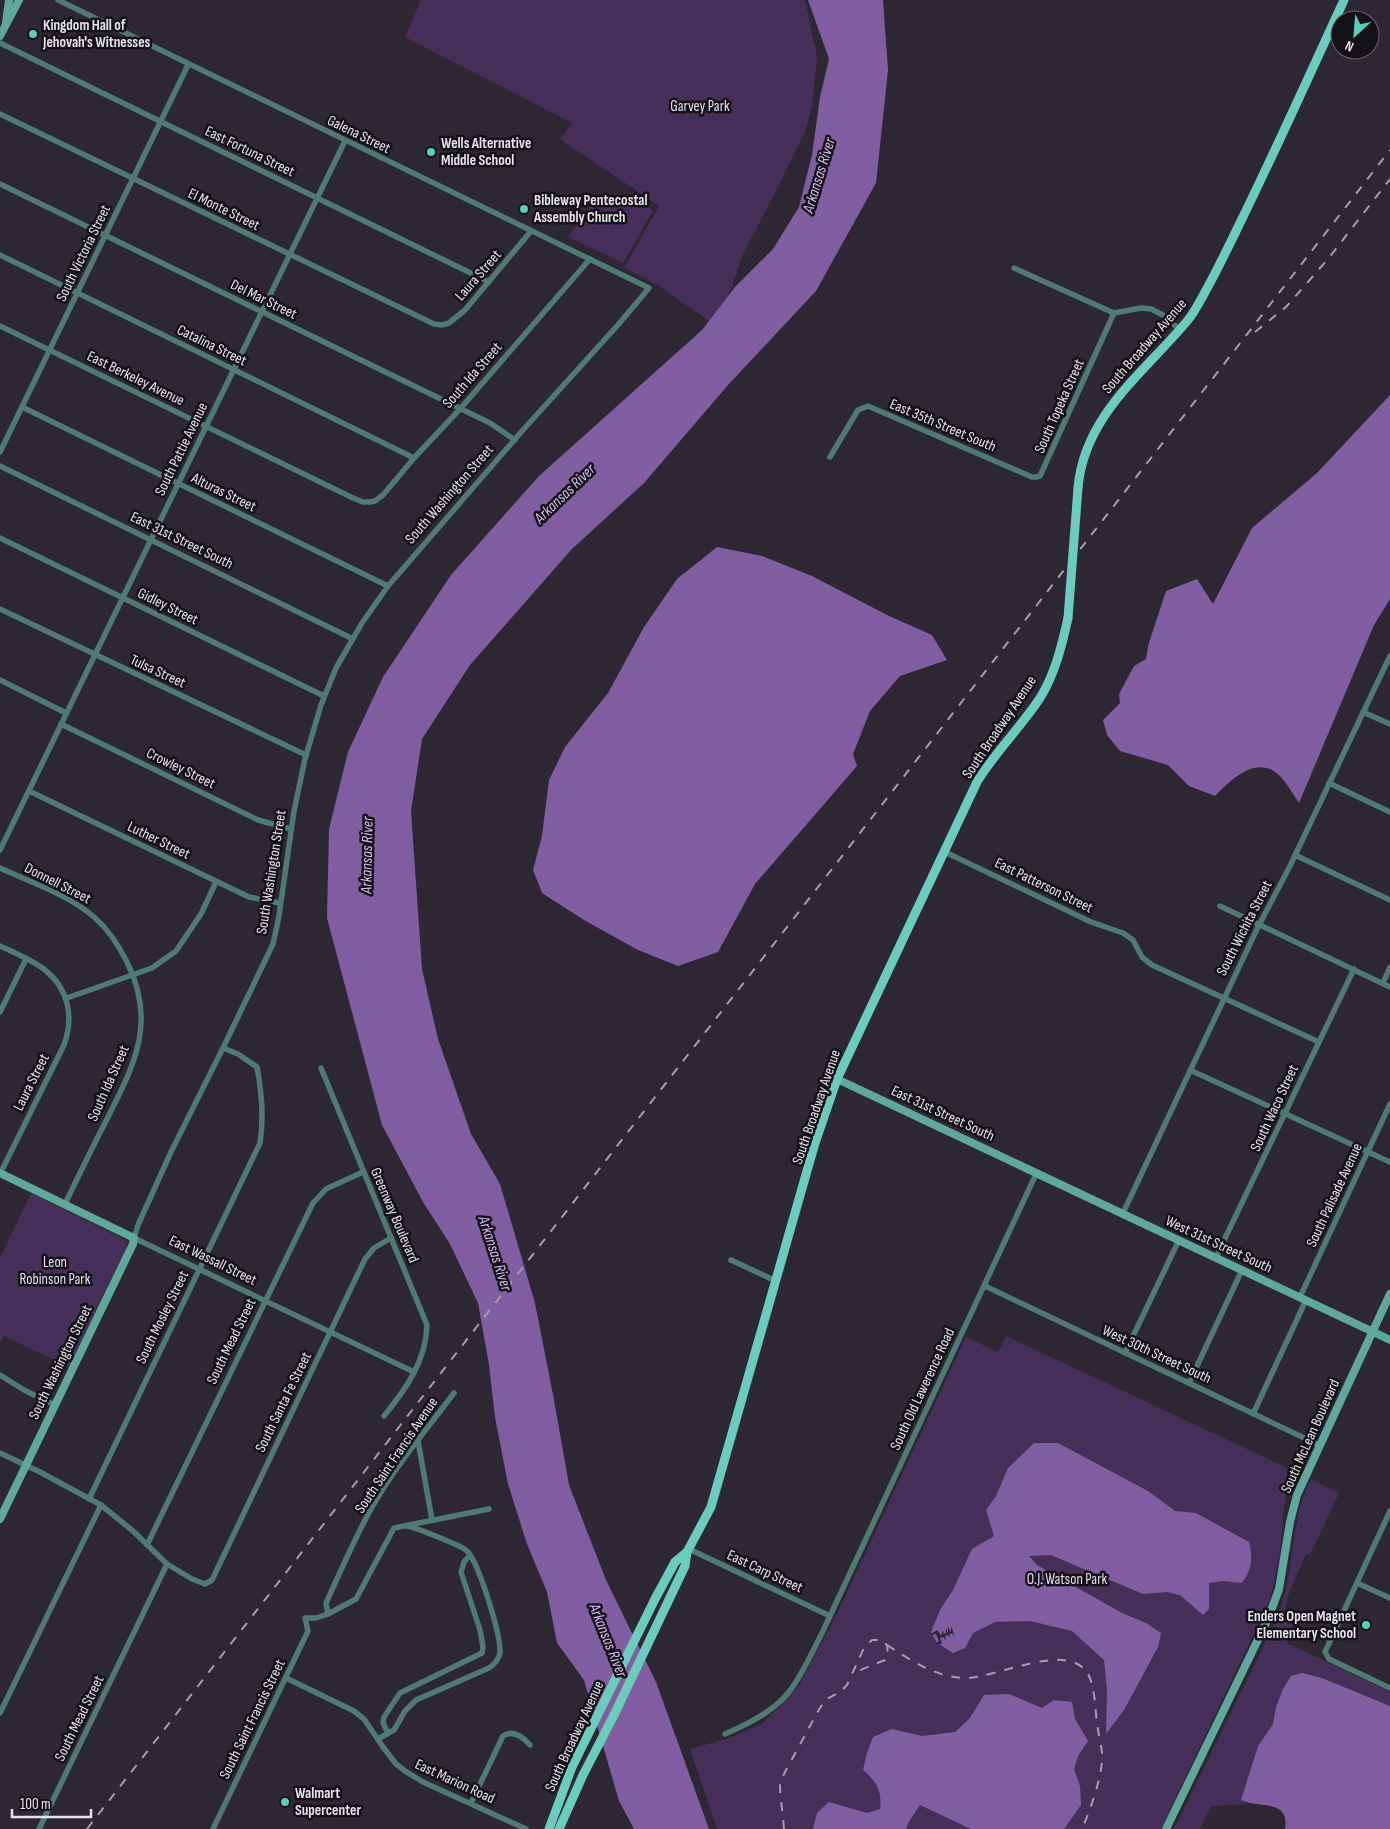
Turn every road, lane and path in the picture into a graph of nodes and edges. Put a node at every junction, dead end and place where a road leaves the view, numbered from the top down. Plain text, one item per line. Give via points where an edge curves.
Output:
1 (10, 0) edge
2 (19, 0) edge
3 (58, 0) edge
4 (1344, 0) edge
5 (6, 23) junction
6 (0, 36) edge
7 (0, 43) edge
8 (188, 65) junction
9 (0, 114) edge
10 (161, 121) junction
11 (345, 141) junction
12 (133, 179) junction
13 (0, 184) edge
14 (317, 198) junction
15 (531, 231) junction
16 (106, 236) junction
17 (0, 255) edge
18 (290, 255) junction
19 (590, 259) junction
20 (1014, 268) dead end
21 (489, 282) junction
22 (649, 288) joint
23 (78, 293) junction
24 (262, 312) junction
25 (1114, 313) junction
26 (437, 325) joint
27 (0, 326) edge
28 (1180, 330) junction
29 (50, 350) junction
30 (234, 370) junction
31 (22, 407) junction
32 (460, 409) junction
33 (206, 426) junction
34 (515, 440) junction
35 (0, 452) edge
36 (830, 457) dead end
37 (414, 458) junction
38 (0, 466) edge
39 (1007, 466) joint
40 (178, 484) junction
41 (370, 502) joint
42 (0, 538) edge
43 (151, 540) junction
44 (388, 586) junction
45 (123, 598) junction
46 (0, 609) edge
47 (353, 639) junction
48 (95, 655) junction
49 (1390, 656) edge
50 (0, 680) edge
51 (324, 696) junction
52 (1364, 712) junction
53 (66, 713) junction
54 (61, 724) junction
55 (1390, 724) edge
56 (306, 755) junction
57 (1329, 783) junction
58 (28, 791) junction
59 (1390, 812) edge
60 (291, 829) junction
61 (0, 850) edge
62 (945, 852) junction
63 (1295, 855) junction
64 (0, 868) edge
65 (216, 882) junction
66 (1390, 900) edge
67 (280, 903) junction
68 (1220, 906) dead end
69 (1259, 924) junction
70 (0, 946) edge
71 (26, 959) junction
72 (1390, 967) edge
73 (1354, 969) junction
74 (133, 975) junction
75 (1383, 983) junction
76 (1390, 987) edge
77 (67, 998) junction
78 (1224, 998) junction
79 (0, 1012) edge
80 (1319, 1042) junction
81 (223, 1048) junction
82 (321, 1068) dead end
83 (1190, 1070) junction
84 (836, 1079) junction
85 (1390, 1104) edge
86 (1285, 1114) junction
87 (1368, 1151) junction
88 (1390, 1162) edge
89 (363, 1172) junction
90 (1037, 1172) junction
91 (0, 1174) edge
92 (65, 1204) junction
93 (1123, 1213) junction
94 (134, 1238) junction
95 (390, 1238) junction
96 (1180, 1240) junction
97 (1216, 1257) junction
98 (731, 1260) dead end
99 (199, 1269) junction
100 (1242, 1270) junction
101 (776, 1281) junction
102 (985, 1286) junction
103 (1390, 1294) edge
104 (1303, 1299) junction
105 (265, 1300) junction
106 (330, 1332) junction
107 (1372, 1332) junction
108 (1390, 1340) edge
109 (1124, 1353) junction
110 (414, 1372) junction
111 (0, 1375) edge
112 (1189, 1383) junction
113 (454, 1393) dead end
114 (55, 1405) junction
115 (1253, 1414) junction
116 (384, 1416) dead end
117 (418, 1441) junction
118 (1319, 1445) junction
119 (0, 1453) edge
120 (26, 1465) junction
121 (89, 1499) junction
122 (101, 1505) junction
123 (489, 1510) dead end
124 (1390, 1511) edge
125 (0, 1519) edge
126 (432, 1520) junction
127 (405, 1526) junction
128 (147, 1545) junction
129 (688, 1550) junction
130 (470, 1555) junction
131 (168, 1564) junction
132 (1357, 1582) junction
133 (1390, 1598) edge
134 (328, 1614) junction
135 (830, 1616) junction
136 (286, 1678) junction
137 (1390, 1688) edge
138 (0, 1713) edge
139 (388, 1733) junction
140 (725, 1734) dead end
141 (378, 1739) junction
142 (530, 1745) dead end
143 (471, 1803) junction
144 (39, 1829) edge
145 (213, 1829) edge
146 (526, 1829) edge
147 (549, 1829) edge
148 (559, 1829) edge
149 (1166, 1829) edge

1 - 5 street
2 - 5 street
3 - 8 street, Galena Street
4 - 28 main road, South Broadway Avenue via 1253,198 1192,316
5 - 6 street
7 - 10 street, East Fortuna Street
8 - 10 street, South Victoria Street
8 - 11 street, Galena Street
9 - 12 street, El Monte Street
10 - 12 street, South Victoria Street
10 - 14 street, East Fortuna Street
11 - 14 street, South Pattie Avenue
11 - 15 street, Galena Street
12 - 16 street, South Victoria Street
12 - 18 street, El Monte Street
13 - 16 street, Del Mar Street
14 - 18 street, South Pattie Avenue
14 - 21 street, East Fortuna Street
15 - 19 street, Galena Street
15 - 21 street, Laura Street
16 - 23 street, South Victoria Street
16 - 24 street, Del Mar Street
17 - 23 street, Catalina Street
18 - 24 street, South Pattie Avenue
18 - 26 street, El Monte Street
19 - 22 street, Galena Street
19 - 32 street, South Ida Street
20 - 25 street
21 - 26 street, Laura Street via 452,321
22 - 34 street, South Washington Street
23 - 29 street, South Victoria Street
23 - 30 street, Catalina Street
24 - 30 street, South Pattie Avenue
24 - 32 street, Del Mar Street
25 - 28 street via 1151,309
25 - 39 street, South Topeka Street via 1043,472 1036,478
27 - 29 street, East Berkeley Avenue
28 - 62 main road, South Broadway Avenue, bridge via 1126,387 1092,437 1079,475 1068,618 1061,652 1041,696 984,770
29 - 31 street, South Victoria Street
29 - 33 street, East Berkeley Avenue
30 - 33 street, South Pattie Avenue
30 - 37 street, Catalina Street
31 - 35 street, South Victoria Street
31 - 40 street, Alturas Street
32 - 34 street, Del Mar Street via 499,428
32 - 37 street, South Ida Street
33 - 40 street, South Pattie Avenue
33 - 41 street, East Berkeley Avenue via 359,501
34 - 44 street, South Washington Street
36 - 39 street, East 35th Street South via 858,410 868,406
37 - 41 street, South Ida Street via 383,496
38 - 43 street, East 31st Street South
40 - 43 street, South Pattie Avenue
40 - 44 street, Alturas Street
42 - 45 street, Gidley Street
43 - 45 street, South Pattie Avenue
43 - 47 street, East 31st Street South
44 - 47 street, South Washington Street
45 - 48 street, South Pattie Avenue
45 - 51 street, Gidley Street
46 - 48 street, Tulsa Street
47 - 51 street, South Washington Street
48 - 53 street, South Pattie Avenue
48 - 56 street, Tulsa Street
49 - 52 street, South Wichita Street
50 - 53 street
51 - 56 street, South Washington Street
52 - 55 street
52 - 57 street, South Wichita Street
53 - 54 street, South Pattie Avenue
54 - 58 street, South Pattie Avenue
54 - 60 street, Crowley Street via 258,820
56 - 60 street, South Washington Street
57 - 59 street
57 - 63 street, South Wichita Street
58 - 61 street, South Pattie Avenue
58 - 65 street, Luther Street
60 - 67 street, South Washington Street
62 - 78 street, East Patterson Street via 1096,924 1123,933 1133,940 1142,957 1152,965
62 - 84 main road, South Broadway Avenue
63 - 66 street
63 - 69 street, South Wichita Street
64 - 74 street, Donnell Street via 93,916 121,950
65 - 67 street, Luther Street via 249,897
65 - 74 street via 201,914 176,951 152,968
67 - 81 street, South Washington Street via 273,944
68 - 69 street
69 - 73 street
69 - 78 street, South Wichita Street
70 - 71 street
71 - 77 street via 49,973
71 - 79 street
72 - 75 street
73 - 75 street
73 - 80 street, South Waco Street
74 - 77 street
74 - 92 street, South Ida Street via 141,1012 140,1038 134,1063
75 - 76 street
77 - 91 street, Laura Street via 67,1038
78 - 80 street
78 - 83 street, South Wichita Street
80 - 86 street, South Waco Street
81 - 94 street, South Washington Street via 170,1152
81 - 99 street, South Mosley Street via 258,1067 263,1121 260,1143
82 - 89 street, Greenway Boulevard
83 - 86 street
83 - 93 street, South Wichita Street
84 - 90 street, East 31st Street South
84 - 101 main road, South Broadway Avenue
85 - 87 street, South Palisade Avenue
86 - 87 street
86 - 97 street, South Waco Street
87 - 88 street
87 - 104 street, South Palisade Avenue
89 - 95 street, Greenway Boulevard
89 - 105 street, South Mead Street via 326,1189 313,1203
90 - 93 street, West 31st Street South
90 - 102 street, South Old Lawerence Road
91 - 92 street, East Wassall Street
92 - 94 street, East Wassall Street
93 - 96 street, West 31st Street South
94 - 99 street, East Wassall Street
94 - 114 street, South Washington Street
95 - 106 street, South Santa Fe Street via 374,1248 366,1259
95 - 110 street, Greenway Boulevard via 427,1325 424,1351
96 - 97 street, West 31st Street South
96 - 109 street
97 - 100 street, West 31st Street South
98 - 101 street
99 - 105 street, East Wassall Street
99 - 121 street, South Mosley Street
100 - 104 street, West 31st Street South
100 - 112 street
101 - 129 main road, South Broadway Avenue via 711,1507
102 - 109 street, West 30th Street South
102 - 135 street, South Old Lawerence Road
103 - 107 street, South McLean Boulevard
104 - 107 street, West 31st Street South
104 - 115 street, South Palisade Avenue
105 - 106 street, East Wassall Street
105 - 128 street, South Mead Street
106 - 110 street, East Wassall Street
106 - 131 street, South Santa Fe Street via 212,1580 205,1584
107 - 108 street, West 31st Street South
107 - 118 street, South McLean Boulevard
109 - 112 street, West 30th Street South
110 - 116 street, Greenway Boulevard via 403,1393
111 - 114 street
112 - 115 street, West 30th Street South
113 - 117 street, South Saint Francis Avenue
114 - 120 street, South Washington Street
115 - 118 street, West 30th Street South
117 - 126 street
117 - 134 street, South Saint Francis Avenue via 375,1502 326,1603
118 - 149 street, South McLean Boulevard via 1297,1495 1279,1589 1268,1619
119 - 120 street
120 - 121 street
120 - 125 street, South Washington Street
121 - 122 street
122 - 128 street
122 - 138 street
123 - 126 street
124 - 132 street
126 - 127 street
127 - 130 street via 453,1543
127 - 134 street via 394,1528 356,1599
128 - 131 street
129 - 135 street, East Carp Street
129 - 147 main road, South Broadway Avenue via 675,1562 655,1599 572,1767
129 - 148 main road, South Broadway Avenue via 685,1566
130 - 139 street via 461,1572 480,1630 482,1653 398,1695 384,1718
130 - 139 street via 492,1612 500,1652 498,1657 485,1670 416,1700 394,1730
131 - 144 street, South Mead Street
132 - 133 street
132 - 137 street via 1325,1654 1329,1659
134 - 136 street, South Saint Francis Street via 305,1618 308,1631
135 - 140 street, South Old Lawerence Road via 793,1687 772,1708
136 - 141 street, East Marion Road via 358,1713
136 - 145 street, South Saint Francis Street
139 - 141 street
141 - 143 street, East Marion Road via 404,1771
142 - 143 street via 519,1736 505,1734
143 - 146 street, East Marion Road

